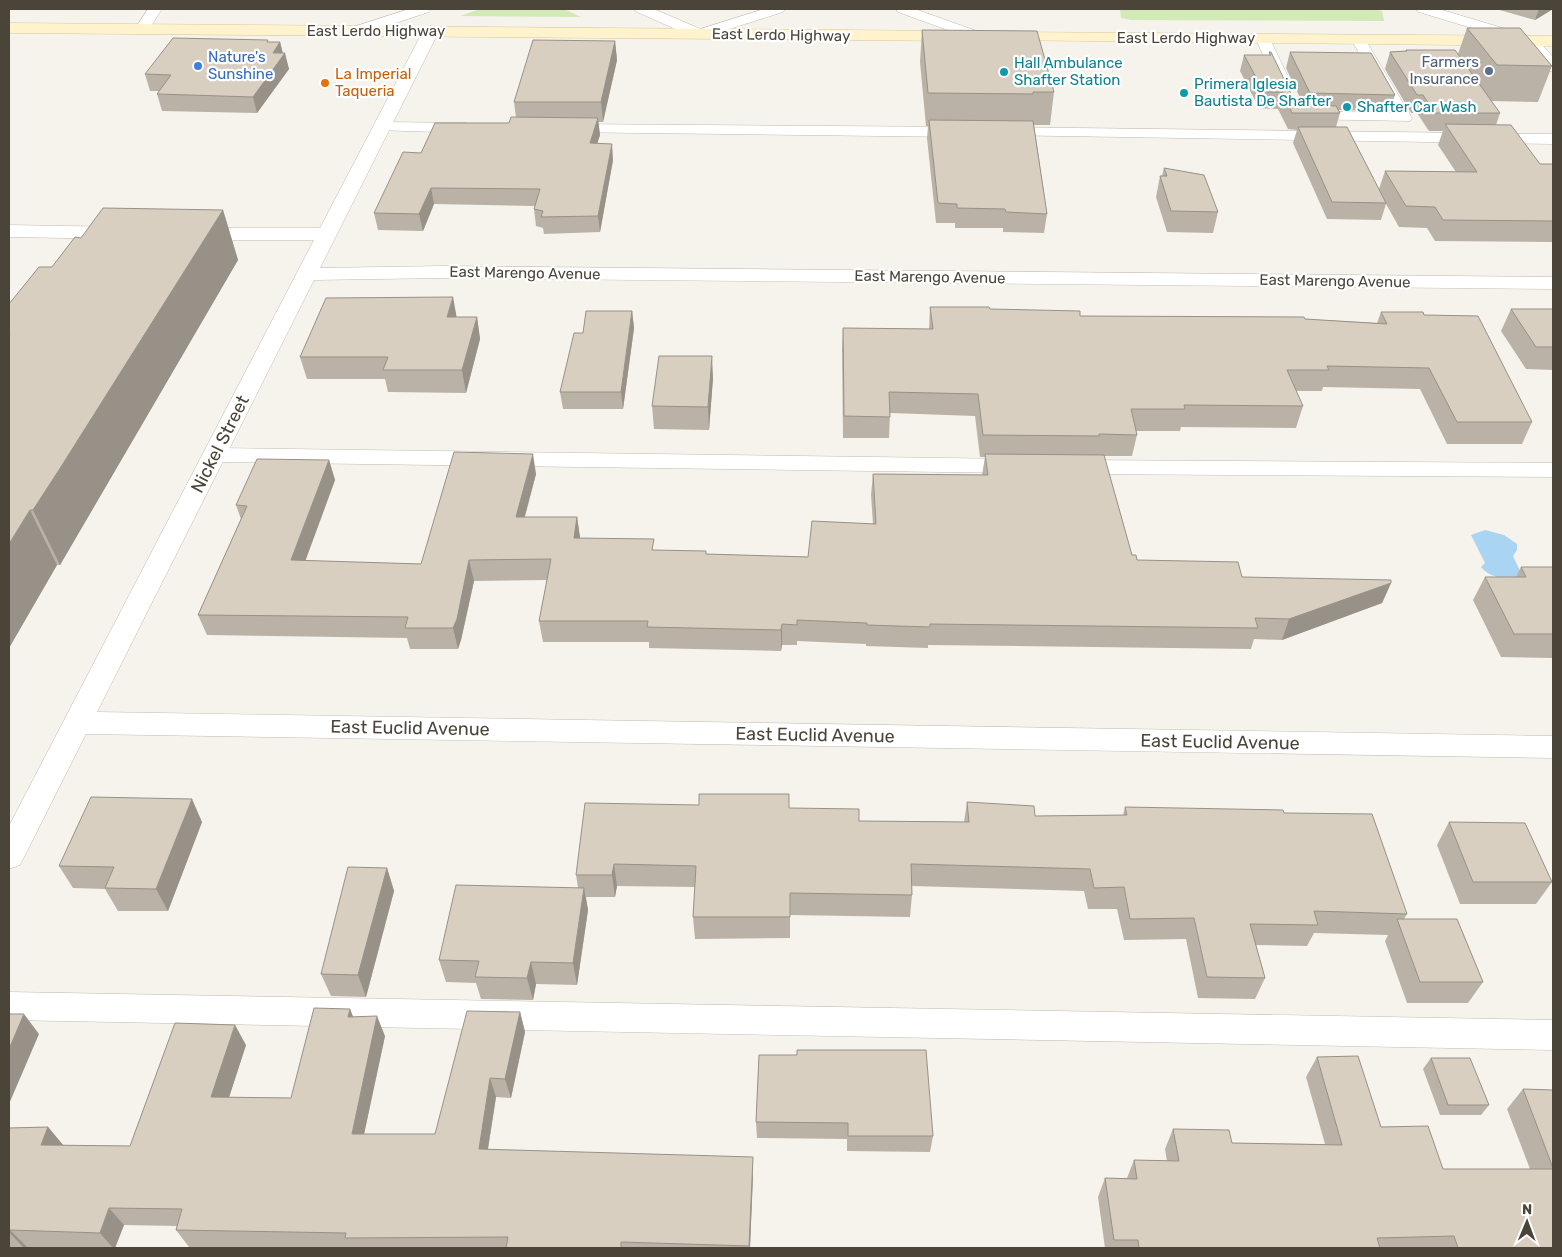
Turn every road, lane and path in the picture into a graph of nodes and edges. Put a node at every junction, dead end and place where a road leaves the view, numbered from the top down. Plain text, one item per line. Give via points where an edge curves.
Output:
1 (155, 9) edge
2 (422, 9) edge
3 (642, 9) edge
4 (778, 9) edge
5 (903, 9) edge
6 (1429, 9) edge
7 (9, 28) edge
8 (142, 29) junction
9 (356, 31) junction
10 (432, 31) junction
11 (699, 34) junction
12 (980, 37) junction
13 (1263, 39) junction
14 (1358, 39) junction
15 (1530, 41) junction
16 (1553, 41) edge
17 (1553, 67) edge
18 (383, 127) junction
19 (482, 128) edge
20 (551, 129) edge
21 (1553, 139) edge
22 (9, 231) edge
23 (141, 233) edge
24 (169, 234) edge
25 (328, 234) junction
26 (307, 274) junction
27 (1553, 283) edge
28 (215, 455) junction
29 (1553, 470) edge
30 (77, 723) junction
31 (1553, 747) edge
32 (9, 856) edge
33 (9, 1006) edge
34 (1553, 1035) edge

1 - 8 lane
2 - 9 street
3 - 11 street
4 - 11 lane
5 - 12 lane
6 - 15 street
7 - 8 main road, East Lerdo Highway
8 - 9 main road, East Lerdo Highway
9 - 10 main road, East Lerdo Highway
10 - 11 main road, East Lerdo Highway
10 - 18 street, Nickel Street
11 - 12 main road, East Lerdo Highway
12 - 13 main road, East Lerdo Highway
13 - 14 main road, East Lerdo Highway
13 - 14 lane via 1298,116 1404,118
14 - 15 main road, East Lerdo Highway
15 - 16 main road, East Lerdo Highway
15 - 17 street
18 - 19 lane
18 - 25 street, Nickel Street
20 - 21 lane
22 - 23 street via 74,239
24 - 25 street
25 - 26 street, Nickel Street
26 - 27 street, East Marengo Avenue via 443,272
26 - 28 street, Nickel Street
28 - 29 lane
28 - 30 street, Nickel Street
30 - 31 street, East Euclid Avenue
30 - 32 street, Nickel Street
33 - 34 lane

